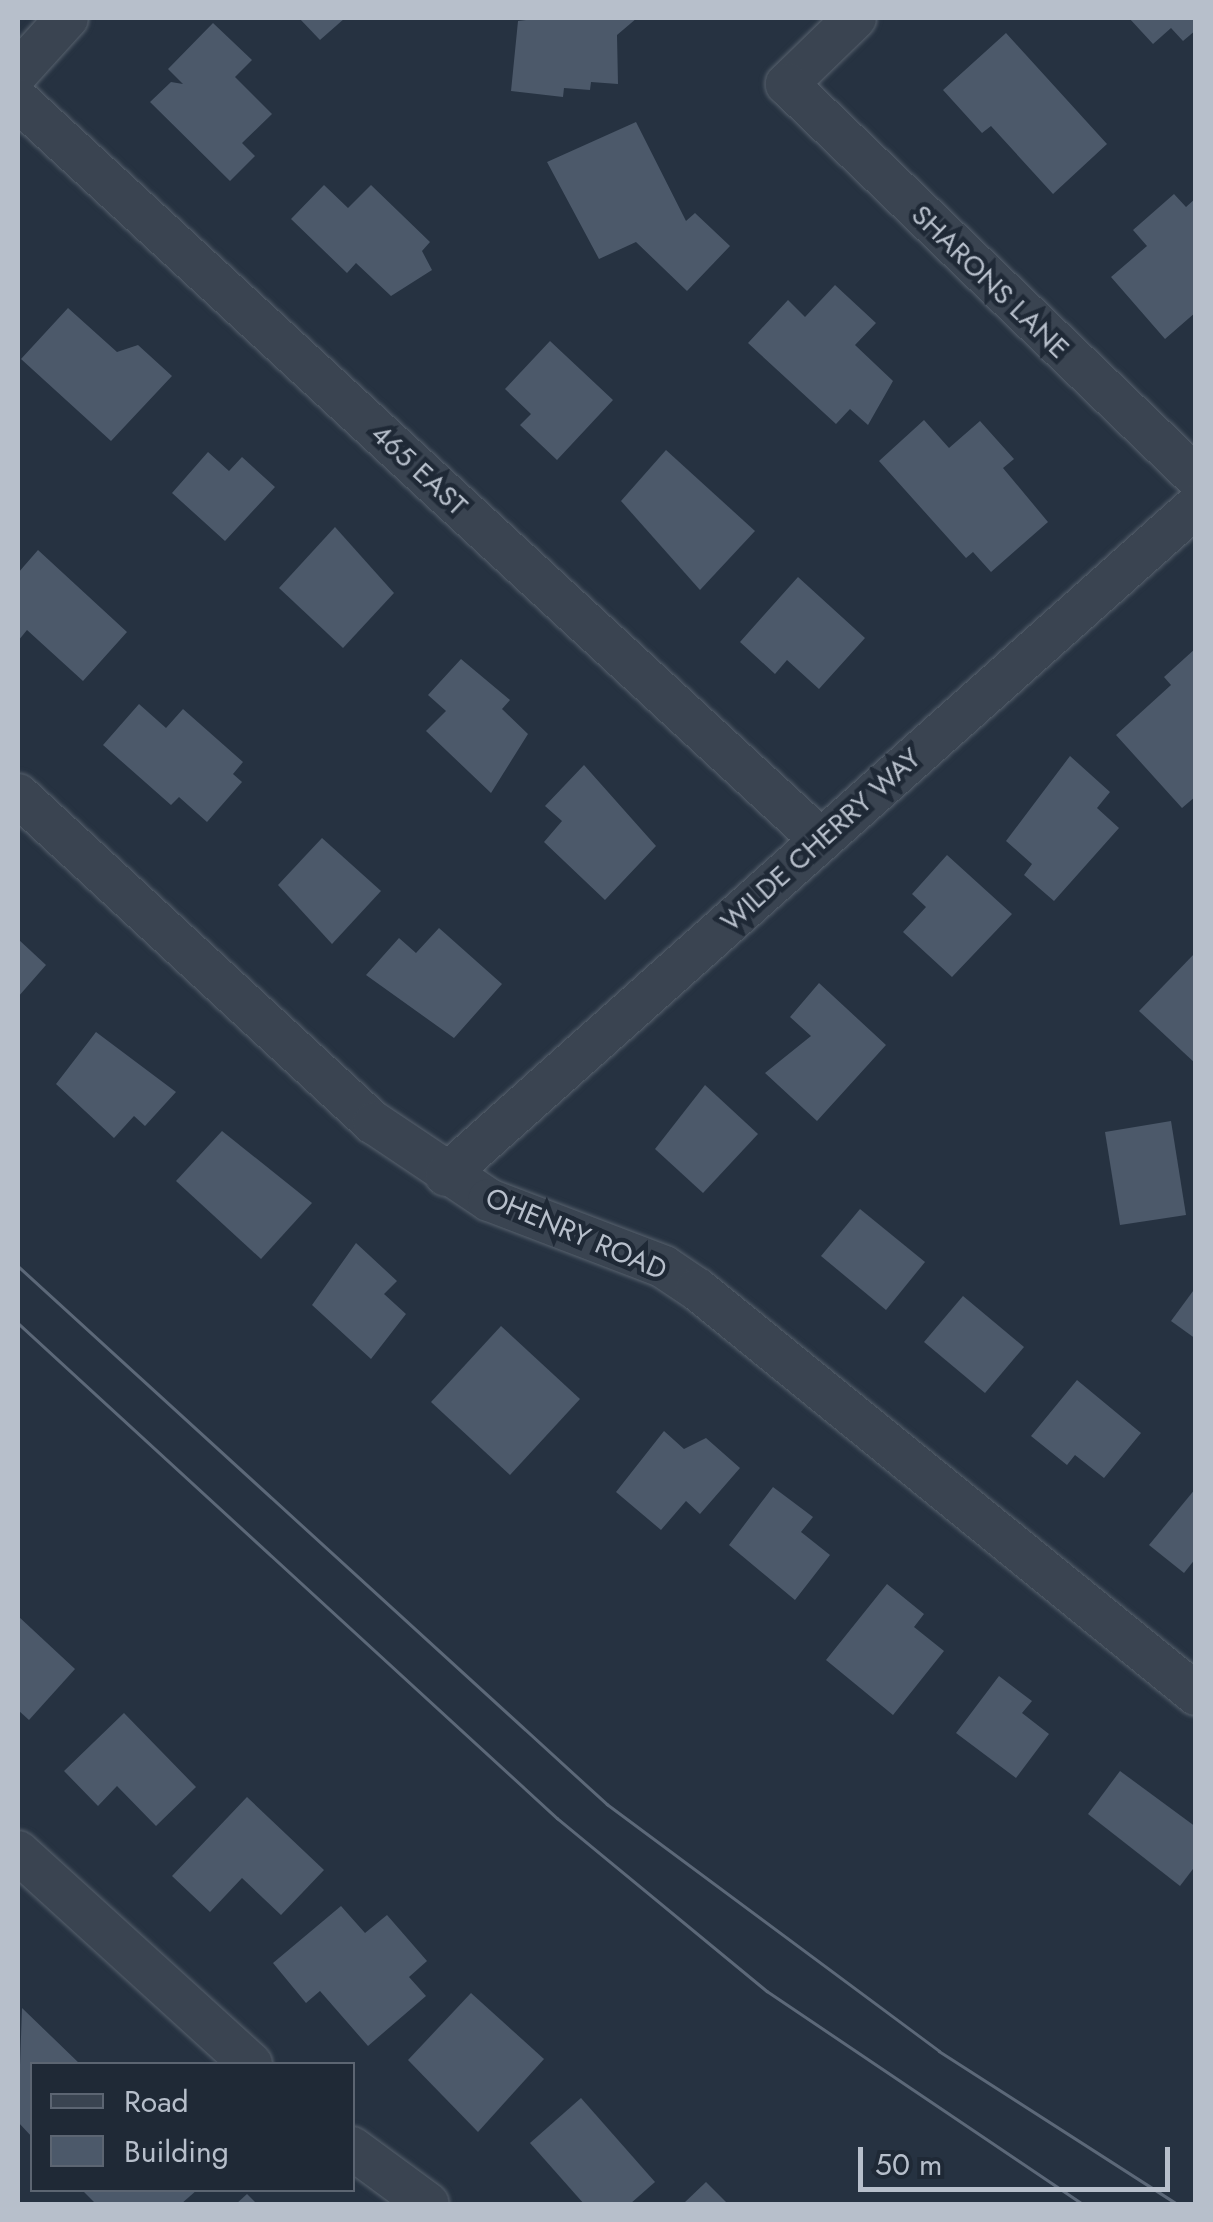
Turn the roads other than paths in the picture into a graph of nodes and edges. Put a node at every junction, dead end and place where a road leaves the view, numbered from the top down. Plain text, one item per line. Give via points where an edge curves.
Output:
1 (67, 18) edge
2 (855, 18) edge
3 (18, 72) edge
4 (18, 100) edge
5 (1196, 477) edge
6 (1196, 506) edge
7 (18, 796) edge
8 (822, 840) junction
9 (446, 1175) junction
10 (1196, 1694) edge
11 (18, 1852) edge
12 (249, 2062) edge
13 (355, 2150) edge
14 (428, 2204) edge

1 - 3 street
2 - 5 street, SHARONS LANE via 787,84
4 - 8 street, 465 EAST
6 - 8 street, WILDE CHERRY WAY
7 - 9 street, OHENRY ROAD via 344,1096
8 - 9 street, WILDE CHERRY WAY
9 - 10 street, OHENRY ROAD via 698,1289
11 - 12 street
13 - 14 street

